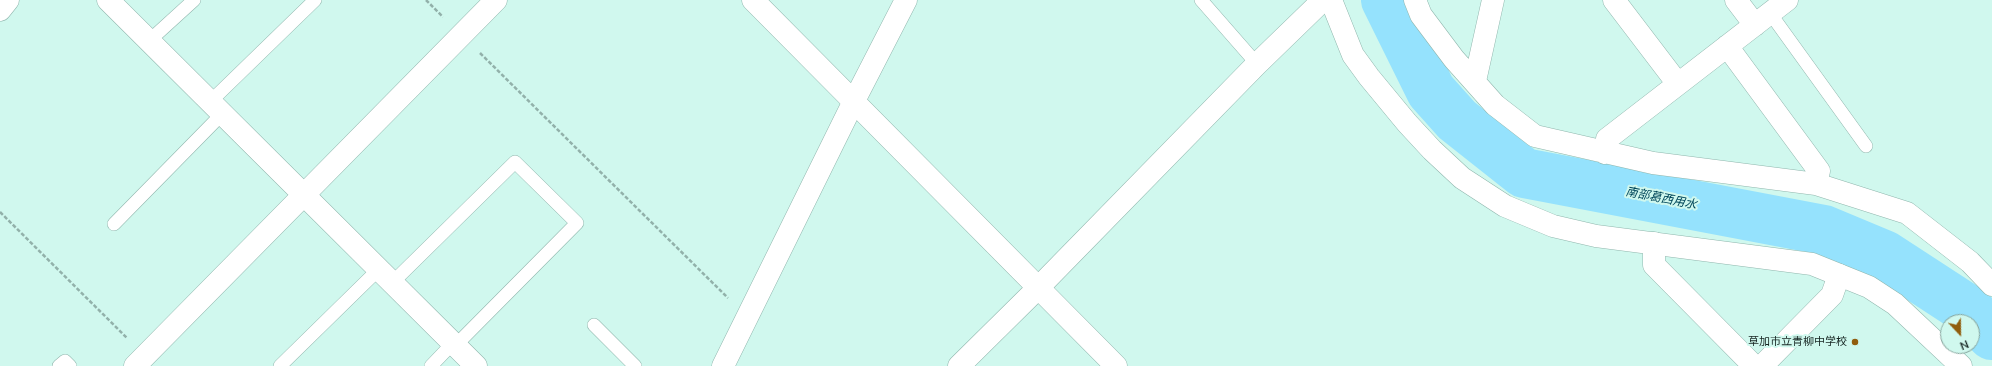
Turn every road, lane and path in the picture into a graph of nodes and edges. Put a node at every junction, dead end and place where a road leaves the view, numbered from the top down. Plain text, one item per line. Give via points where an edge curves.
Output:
1 (8, 0) edge
2 (108, 0) edge
3 (194, 0) edge
4 (315, 0) edge
5 (426, 0) edge
6 (496, 0) edge
7 (753, 0) edge
8 (906, 0) edge
9 (1201, 0) edge
10 (1323, 0) edge
11 (1331, 0) edge
12 (1415, 0) edge
13 (1493, 0) edge
14 (1614, 0) edge
15 (1736, 0) edge
16 (1787, 0) edge
17 (0, 10) edge
18 (1762, 19) junction
19 (461, 35) junction
20 (149, 41) junction
21 (1728, 46) junction
22 (1257, 64) junction
23 (1475, 81) junction
24 (1678, 84) junction
25 (854, 101) junction
26 (216, 108) junction
27 (1866, 146) dead end
28 (1605, 153) junction
29 (1816, 184) junction
30 (303, 194) junction
31 (0, 212) edge
32 (114, 224) dead end
33 (1654, 243) junction
34 (386, 275) junction
35 (1839, 275) junction
36 (1992, 285) edge
37 (1038, 288) junction
38 (747, 317) junction
39 (594, 325) dead end
40 (454, 344) junction
41 (141, 361) edge
42 (59, 366) edge
43 (70, 366) edge
44 (280, 366) edge
45 (431, 366) edge
46 (476, 366) edge
47 (635, 366) edge
48 (723, 366) edge
49 (959, 366) edge
50 (1116, 366) edge
51 (1754, 366) edge
52 (1762, 366) edge
53 (1961, 366) edge

1 - 17 street
2 - 20 street
3 - 20 lane
4 - 26 lane
5 - 19 path
6 - 19 street
7 - 25 street
8 - 25 street
9 - 22 lane
10 - 22 street
11 - 33 street via 1353,55 1369,77 1432,150 1462,178 1505,206 1553,226 1596,236
12 - 23 street via 1421,15 1454,59
13 - 23 street
14 - 24 street
15 - 18 street
16 - 18 street
18 - 21 street
18 - 27 lane
19 - 30 street
19 - 38 path
20 - 26 street
21 - 24 street
21 - 29 street via 1819,171
22 - 37 street
23 - 28 street via 1495,105 1535,136
24 - 28 street via 1607,139
25 - 37 street
25 - 38 street
26 - 30 street
26 - 32 lane
28 - 29 street via 1653,163
29 - 36 street via 1907,213 1970,262
30 - 34 street
30 - 41 street
31 - 41 path
33 - 35 street via 1812,264
33 - 51 street via 1654,265
34 - 40 street
34 - 40 lane via 515,162 577,223
34 - 44 lane
35 - 52 street via 1832,295
35 - 53 street via 1869,287 1895,304
37 - 49 street
37 - 50 street
38 - 48 street
39 - 47 lane
40 - 45 lane
40 - 46 street
42 - 43 lane via 64,361

